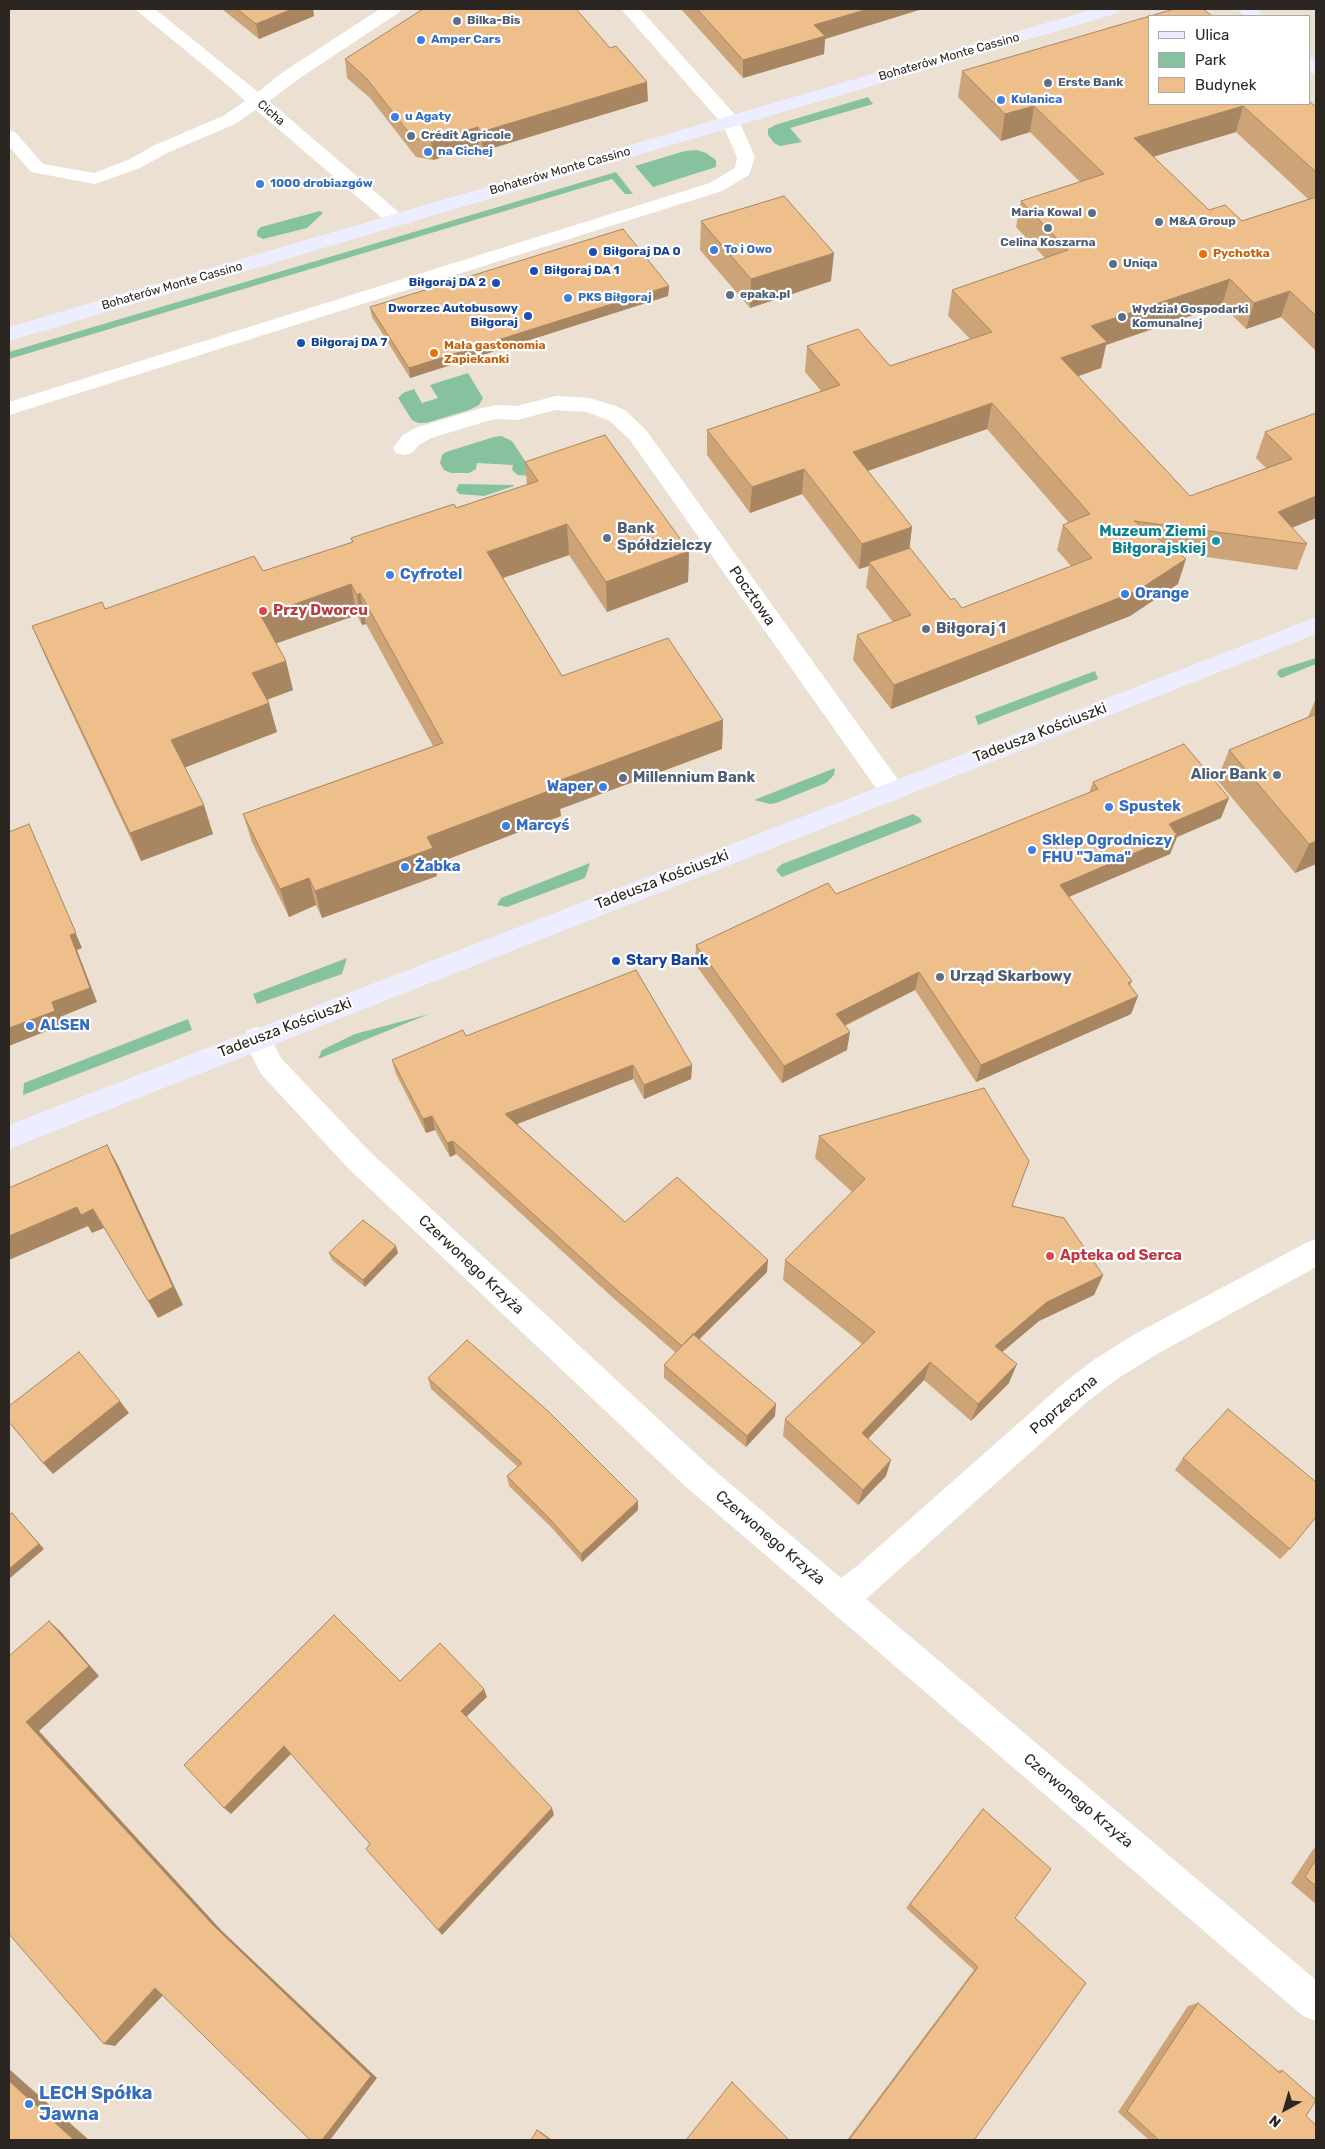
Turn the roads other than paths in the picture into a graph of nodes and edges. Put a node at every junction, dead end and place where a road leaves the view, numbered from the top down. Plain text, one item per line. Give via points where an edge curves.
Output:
1 (144, 9) edge
2 (392, 9) edge
3 (630, 9) edge
4 (1112, 9) edge
5 (258, 101) junction
6 (730, 121) junction
7 (9, 136) edge
8 (396, 220) junction
9 (9, 334) edge
10 (9, 410) edge
11 (518, 413) dead end
12 (1316, 625) edge
13 (892, 791) junction
14 (257, 1039) junction
15 (9, 1137) edge
16 (1316, 1252) edge
17 (840, 1598) junction
18 (1316, 2003) edge

1 - 5 street, Cicha
2 - 5 street
3 - 6 street
4 - 6 street, Bohaterów Monte Cassino
5 - 7 lane via 230,120 95,179 37,168
5 - 8 street, Cicha
6 - 8 street, Bohaterów Monte Cassino
6 - 10 lane via 746,157 743,171 716,187
8 - 9 street, Bohaterów Monte Cassino
11 - 13 street, Pocztowa via 546,404 575,402 608,411 632,428
12 - 13 street, Tadeusza Kościuszki
13 - 14 street, Tadeusza Kościuszki
14 - 15 street, Tadeusza Kościuszki
14 - 17 street, Czerwonego Krzyża via 271,1066 359,1160 696,1475
16 - 17 street, Poprzeczna via 1106,1369
17 - 18 street, Czerwonego Krzyża

